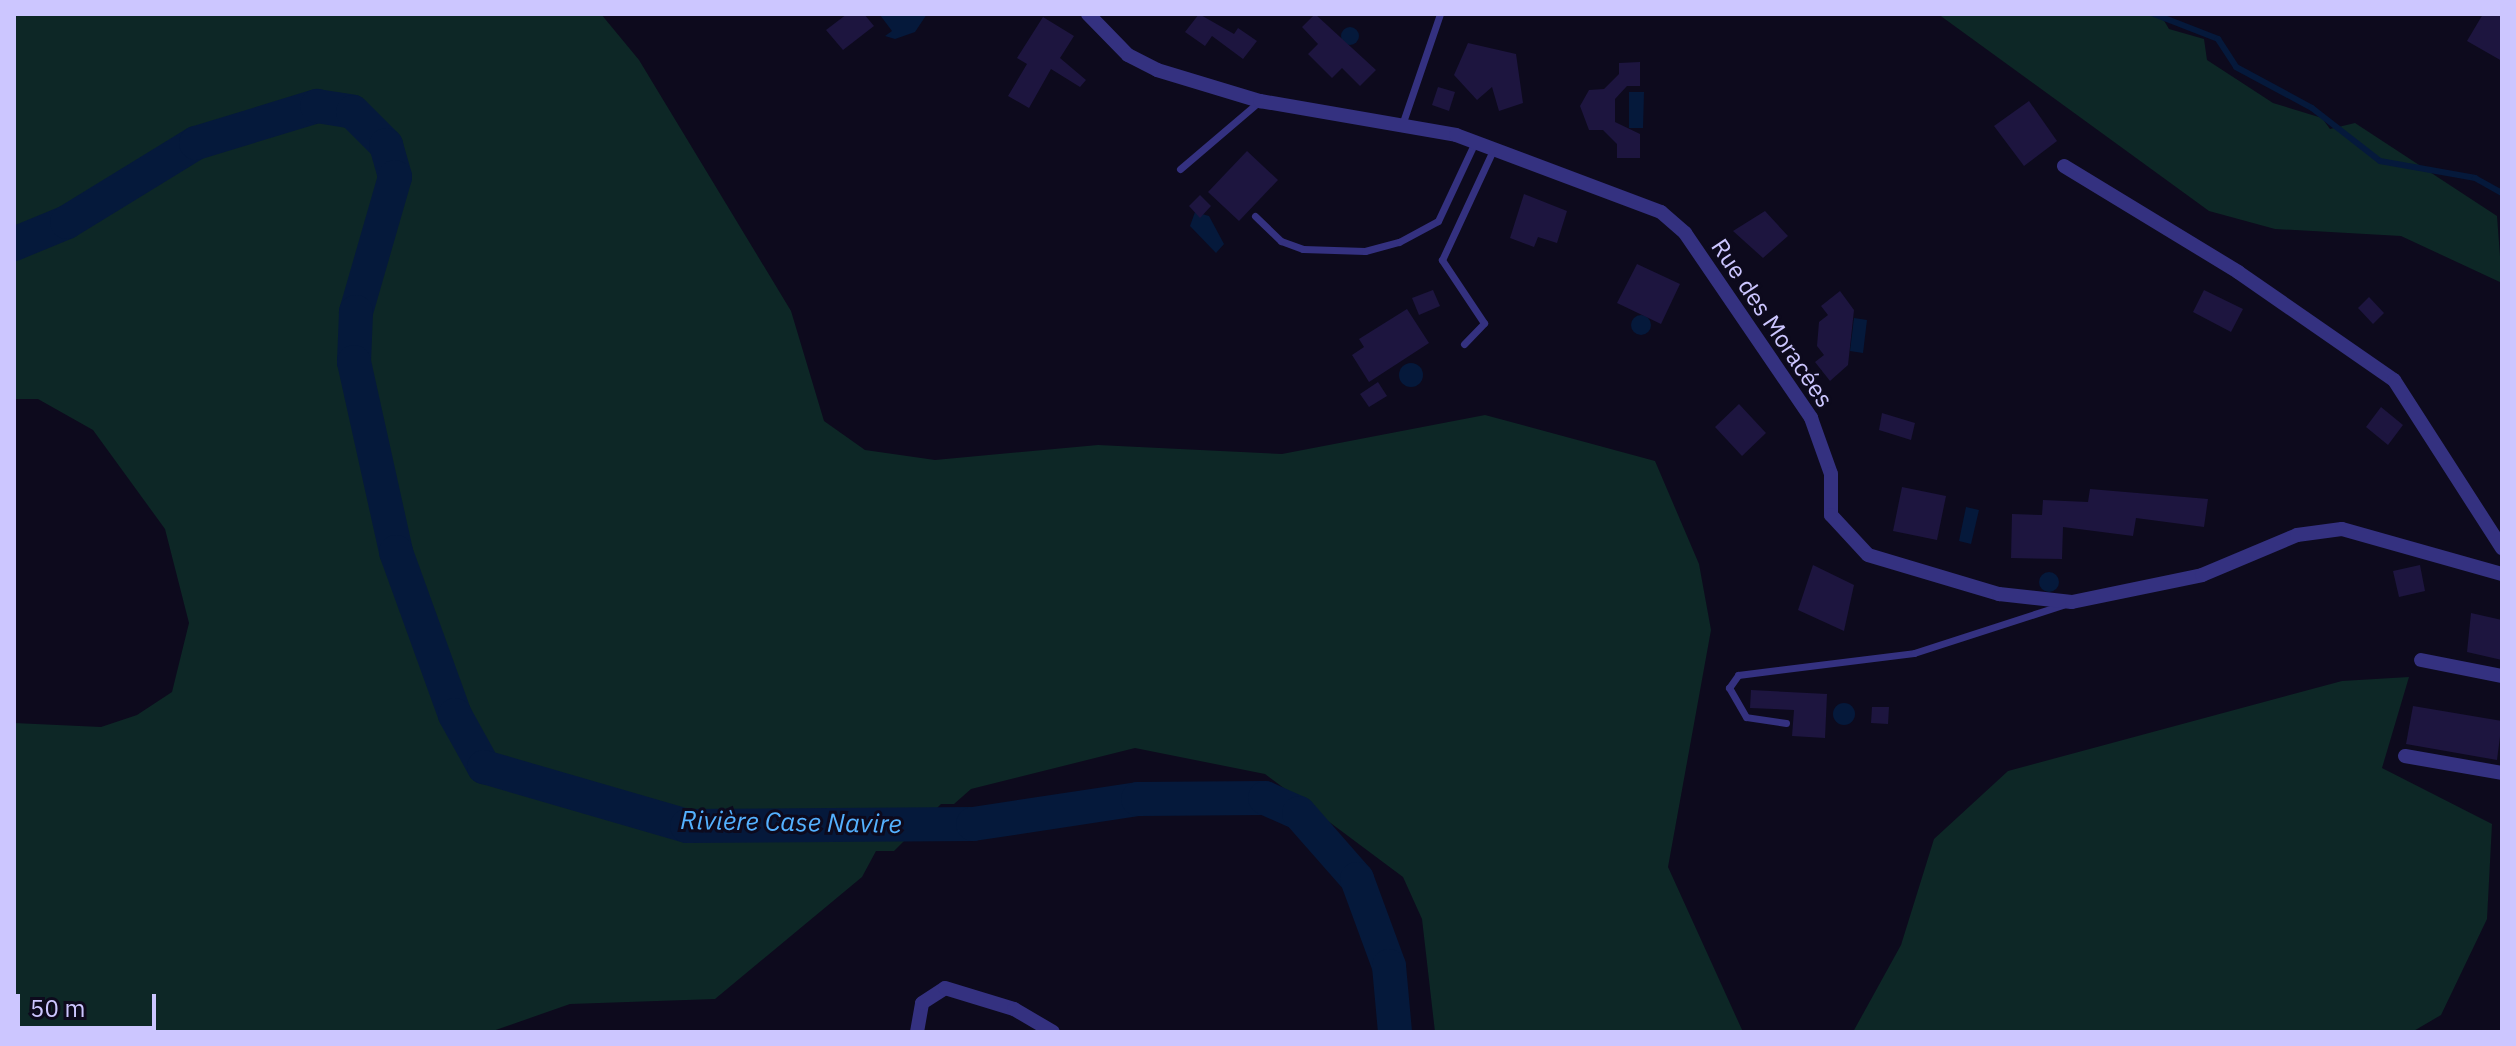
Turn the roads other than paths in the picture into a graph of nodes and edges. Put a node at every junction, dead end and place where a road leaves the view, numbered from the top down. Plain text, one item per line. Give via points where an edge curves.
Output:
1 (1088, 14) edge
2 (1440, 14) edge
3 (1260, 101) junction
4 (1403, 122) junction
5 (1475, 142) junction
6 (1494, 148) junction
7 (2064, 166) dead end
8 (1180, 169) dead end
9 (1255, 216) dead end
10 (1464, 344) dead end
11 (2502, 548) edge
12 (2502, 574) edge
13 (2072, 602) junction
14 (2421, 660) dead end
15 (2502, 676) edge
16 (1786, 723) dead end
17 (2405, 756) dead end
18 (2502, 773) edge
19 (917, 1032) edge
20 (1053, 1032) edge

1 - 3 street, Rue des Moracées via 1128,55 1157,70
2 - 4 lane
3 - 4 street, Rue des Moracées
3 - 8 lane
4 - 5 street, Rue des Moracées
5 - 6 street, Rue des Moracées
5 - 9 lane via 1438,221 1399,242 1334,254 1303,249 1281,241
6 - 10 lane via 1442,260 1484,323
6 - 13 street, Rue des Moracées via 1627,195 1685,233 1811,418 1831,474 1831,515 1844,537 1909,571 1999,594
7 - 11 street via 2238,272 2394,380
12 - 13 street, Rue des Moracées via 2342,529 2297,535 2202,575
13 - 16 lane via 1914,653 1738,675 1729,688 1746,717
14 - 15 street
17 - 18 street
19 - 20 street via 922,1003 945,988 1014,1009

